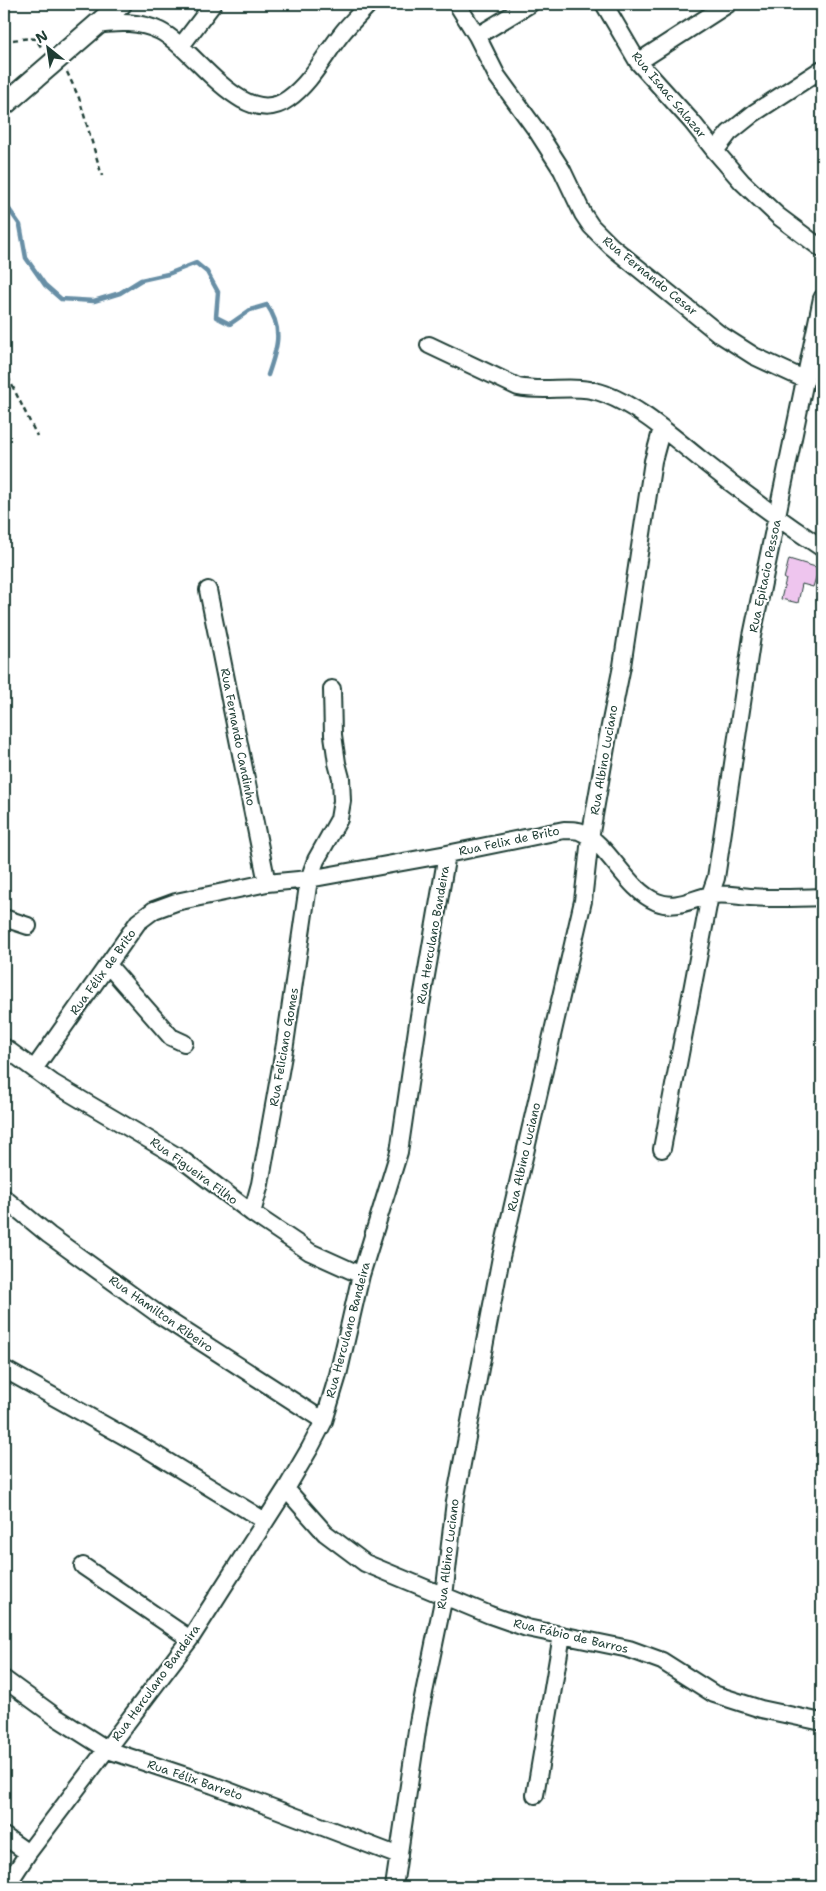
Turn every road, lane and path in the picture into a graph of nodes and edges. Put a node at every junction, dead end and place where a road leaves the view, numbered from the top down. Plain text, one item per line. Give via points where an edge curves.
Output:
1 (121, 4) edge
2 (213, 4) edge
3 (369, 4) edge
4 (457, 4) edge
5 (530, 4) edge
6 (604, 4) edge
7 (728, 4) edge
8 (97, 25) junction
9 (477, 36) junction
10 (4, 40) edge
11 (181, 46) junction
12 (55, 61) junction
13 (638, 62) junction
14 (822, 69) edge
15 (4, 105) edge
16 (715, 152) junction
17 (102, 176) dead end
18 (822, 249) edge
19 (822, 298) edge
20 (429, 345) dead end
21 (4, 369) edge
22 (806, 380) junction
23 (662, 428) junction
24 (37, 436) dead end
25 (778, 518) junction
26 (822, 548) edge
27 (208, 590) dead end
28 (332, 690) dead end
29 (590, 838) junction
30 (447, 854) junction
31 (309, 879) junction
32 (267, 883) junction
33 (716, 895) junction
34 (822, 897) edge
35 (4, 918) edge
36 (28, 926) dead end
37 (108, 965) junction
38 (184, 1043) dead end
39 (4, 1047) edge
40 (34, 1069) junction
41 (662, 1150) dead end
42 (4, 1198) edge
43 (252, 1213) junction
44 (362, 1275) junction
45 (4, 1370) edge
46 (324, 1421) junction
47 (286, 1488) junction
48 (265, 1521) junction
49 (83, 1566) dead end
50 (444, 1596) junction
51 (562, 1635) junction
52 (190, 1639) junction
53 (4, 1679) edge
54 (822, 1722) edge
55 (108, 1750) junction
56 (535, 1795) dead end
57 (4, 1836) edge
58 (28, 1853) junction
59 (399, 1856) junction
60 (6, 1887) edge
61 (394, 1887) edge

1 - 8 street
2 - 11 street
3 - 11 street via 343,32 310,79 288,99 274,106 246,102 229,91
4 - 9 street, Rua Fernando Cesar
5 - 9 street
6 - 13 street, Rua Isaac Salazar
7 - 13 street
8 - 11 street via 116,22 146,26 162,32
8 - 12 street
9 - 22 street, Rua Fernando Cesar via 497,76 562,170 591,226 718,333 754,356
10 - 12 path via 36,39
12 - 15 street
12 - 17 path via 66,72 78,98
13 - 16 street, Rua Isaac Salazar
14 - 16 street via 754,113 730,133
16 - 18 street, Rua Isaac Salazar via 778,216
19 - 22 street, Rua Epitacio Pessoa
20 - 23 street via 518,387 570,388 603,393
21 - 24 path
22 - 25 street, Rua Epitacio Pessoa
23 - 25 street
23 - 29 street, Rua Albino Luciano via 653,461 622,666
25 - 26 street
25 - 33 street, Rua Epitacio Pessoa via 752,636 718,856
27 - 32 street, Rua Fernando Candinho
28 - 31 street, Rua Feliciano Gomes via 333,735 342,778 342,801 339,819
29 - 30 street, Rua Felix de Brito via 578,831 564,830
29 - 33 street, Rua Felix de Brito via 642,893 657,902 671,906
29 - 50 street, Rua Albino Luciano via 583,901 573,949 501,1257 455,1501
30 - 31 street, Rua Felix de Brito
30 - 44 street, Rua Herculano Bandeira via 399,1152
31 - 32 street, Rua Félix de Brito
31 - 43 street, Rua Feliciano Gomes via 285,1044
32 - 37 street, Rua Félix de Brito via 176,902 154,910 138,922
33 - 34 street
33 - 41 street
35 - 36 street
37 - 38 street via 171,1037
37 - 40 street, Rua Félix de Brito
39 - 40 street, Rua Figueira Filho
40 - 43 street, Rua Figueira Filho via 180,1158
42 - 46 street, Rua Hamilton Ribeiro via 158,1314
43 - 44 street, Rua Figueira Filho via 310,1252
44 - 46 street, Rua Herculano Bandeira
45 - 48 street via 142,1446
46 - 47 street, Rua Herculano Bandeira
47 - 48 street, Rua Herculano Bandeira
47 - 50 street, Rua Fábio de Barros via 325,1533 364,1563
48 - 52 street, Rua Herculano Bandeira
49 - 52 street
50 - 51 street, Rua Fábio de Barros via 518,1625
50 - 59 street, Rua Albino Luciano via 419,1717
51 - 54 street, Rua Fábio de Barros via 629,1649 662,1661 714,1694 761,1709
51 - 56 street
52 - 55 street, Rua Herculano Bandeira
53 - 55 street, Rua Félix Barreto
55 - 58 street, Rua Herculano Bandeira
55 - 59 street, Rua Félix Barreto via 213,1785
57 - 58 street
58 - 60 street, Rua Herculano Bandeira
59 - 61 street, Rua Albino Luciano

